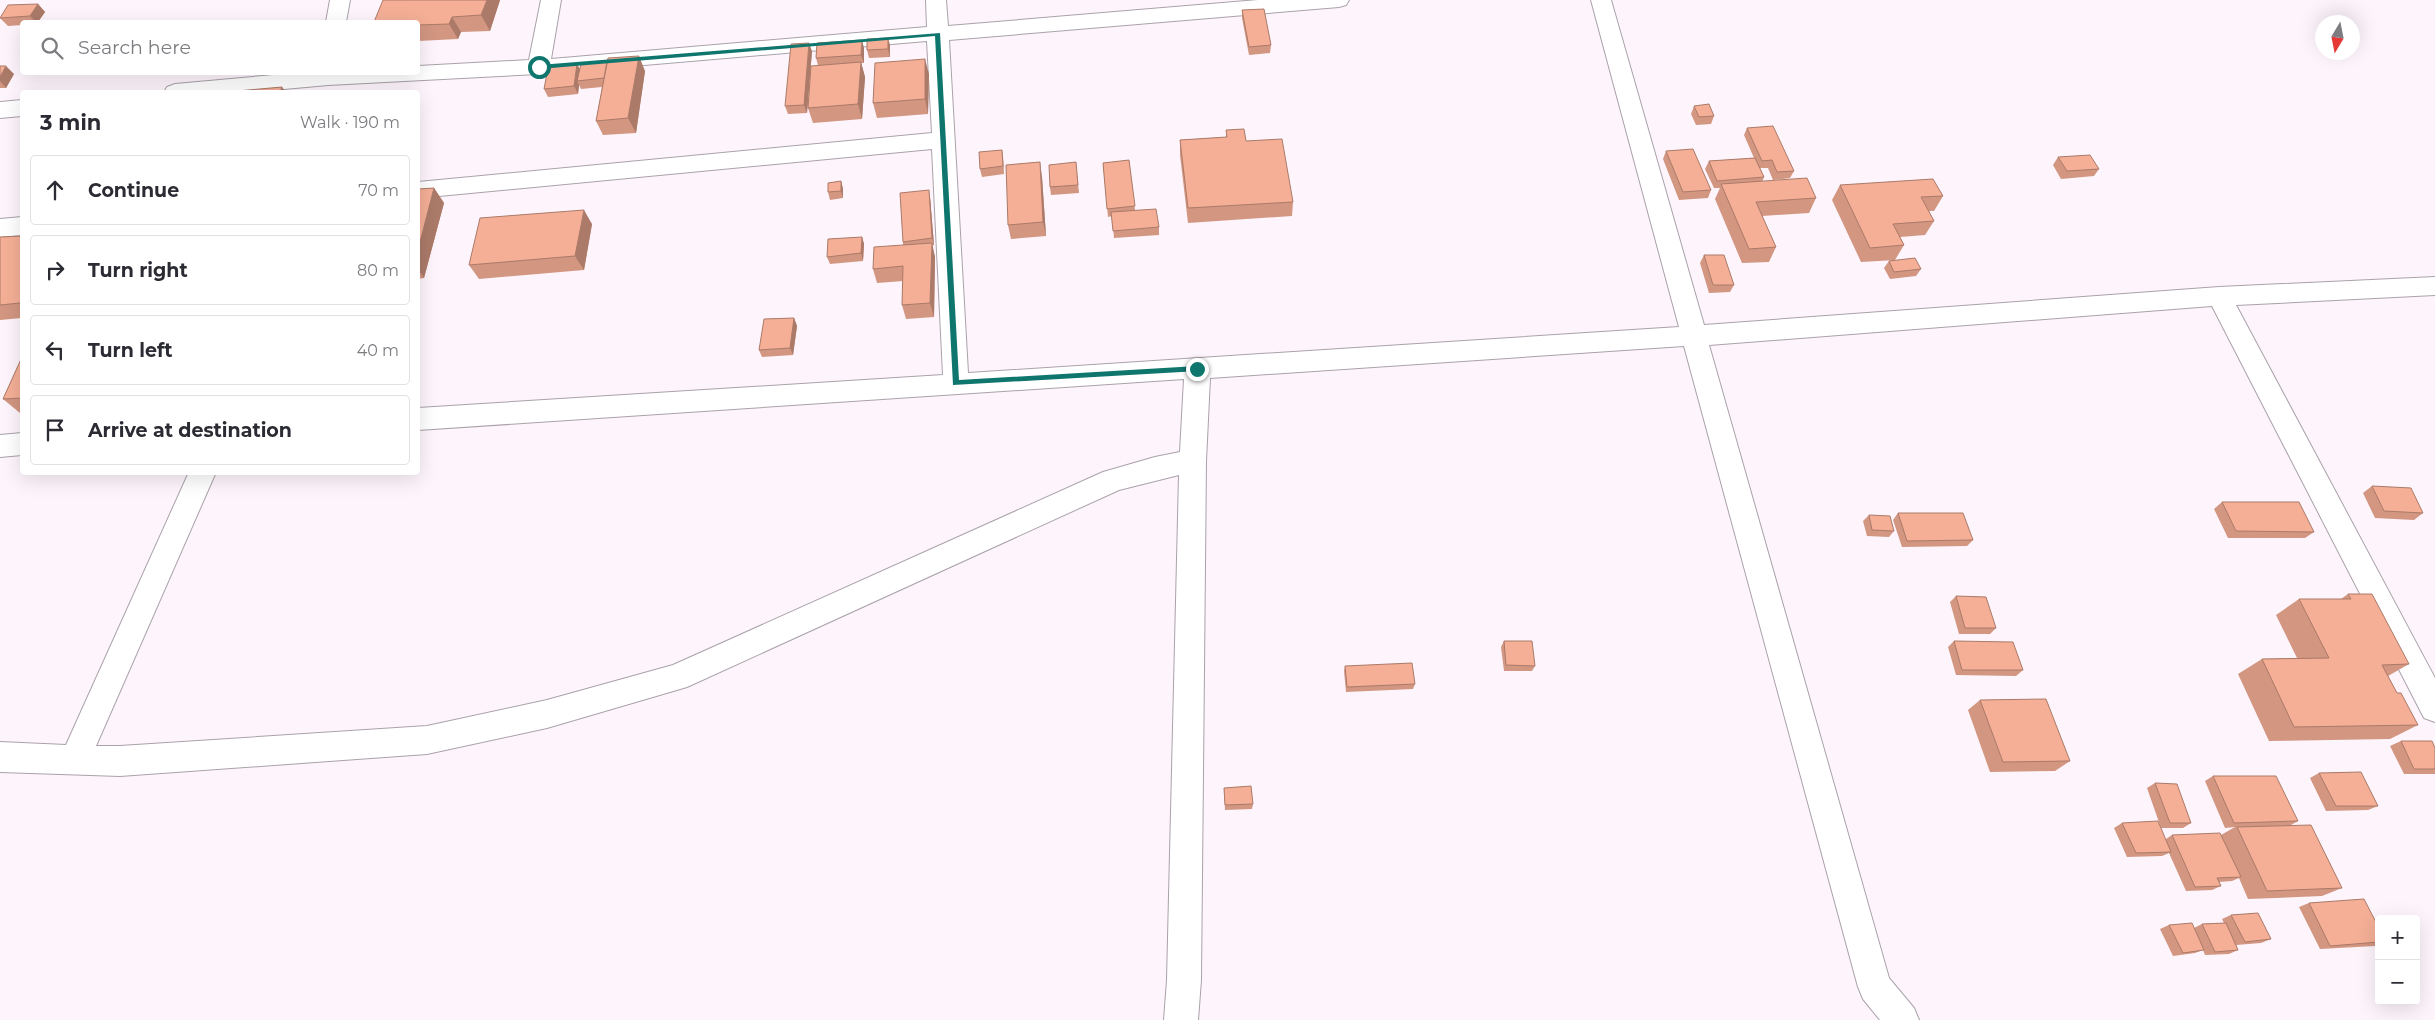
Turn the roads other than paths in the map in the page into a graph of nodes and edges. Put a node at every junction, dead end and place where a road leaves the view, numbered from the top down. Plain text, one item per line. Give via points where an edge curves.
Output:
1 (340, 0) edge
2 (552, 0) edge
3 (936, 0) edge
4 (1339, 0) edge
5 (1601, 0) edge
6 (336, 20) edge
7 (938, 34) junction
8 (539, 67) junction
9 (418, 75) edge
10 (420, 75) edge
11 (327, 81) edge
12 (203, 90) edge
13 (20, 108) edge
14 (0, 110) edge
15 (944, 140) junction
16 (420, 190) edge
17 (20, 226) edge
18 (0, 228) edge
19 (2435, 286) edge
20 (2219, 296) junction
21 (1694, 336) junction
22 (1197, 369) junction
23 (956, 383) junction
24 (420, 419) edge
25 (20, 444) edge
26 (0, 446) edge
27 (1193, 461) junction
28 (202, 475) edge
29 (2435, 708) edge
30 (0, 757) edge
31 (75, 759) junction
32 (1181, 1020) edge
33 (1902, 1020) edge

1 - 6 street
2 - 8 street
3 - 7 street
4 - 7 street
5 - 21 street
7 - 8 street
7 - 15 street
8 - 10 street
9 - 11 street
11 - 12 street
13 - 14 street
15 - 16 street
15 - 23 street
17 - 18 street
19 - 20 street
20 - 21 street
20 - 29 street
21 - 22 street
21 - 33 street via 1875,988
22 - 23 street
22 - 27 street
23 - 24 street
25 - 26 street
27 - 31 street via 1113,480 677,677 547,714 427,740 120,761
27 - 32 street
28 - 31 street
30 - 31 street

